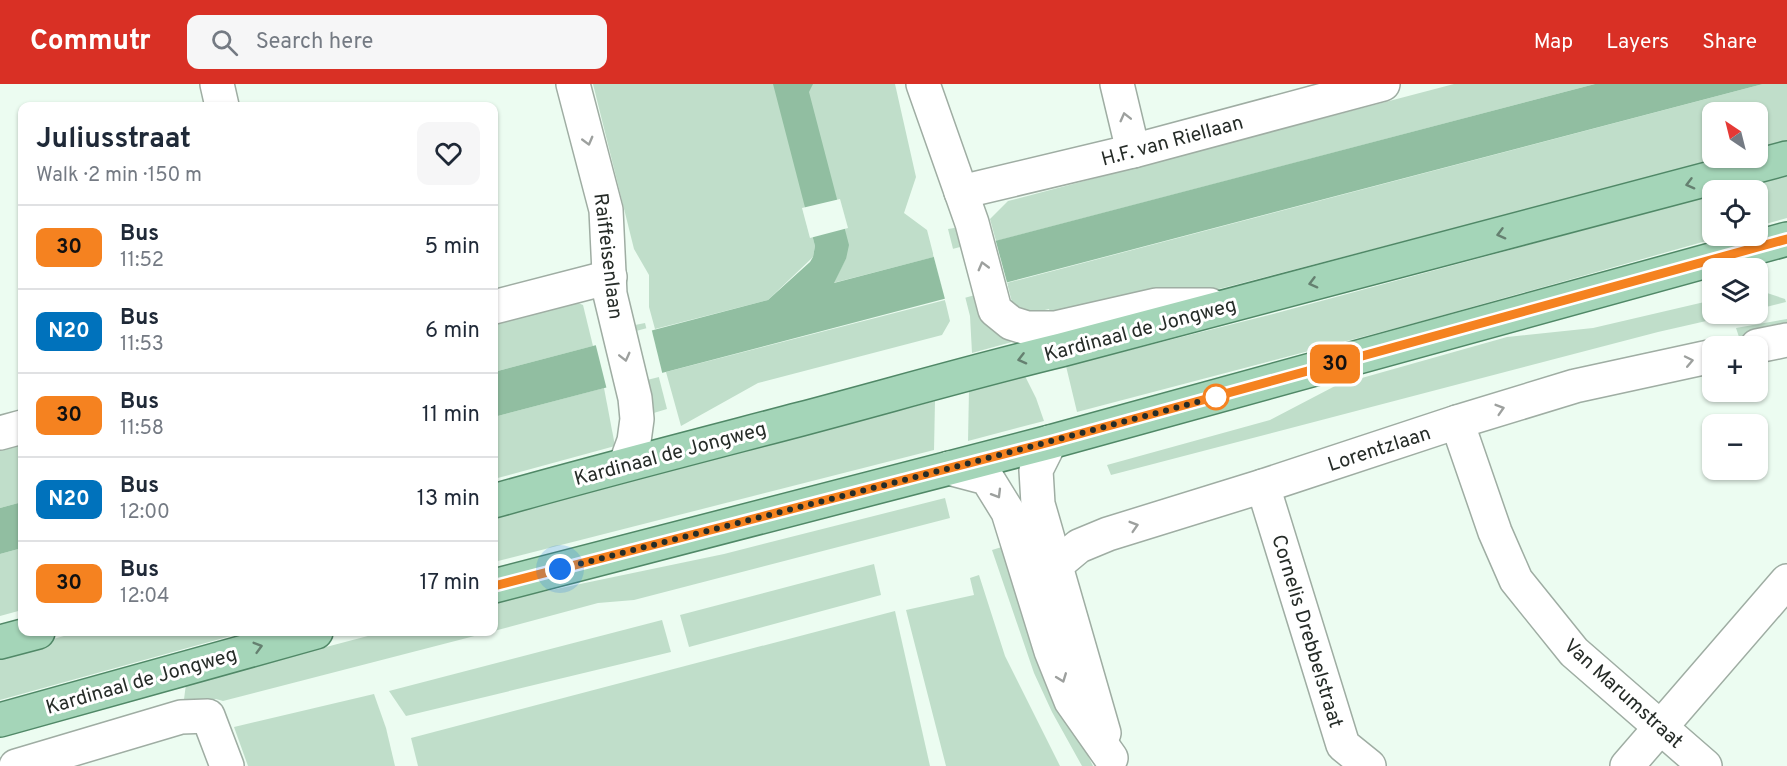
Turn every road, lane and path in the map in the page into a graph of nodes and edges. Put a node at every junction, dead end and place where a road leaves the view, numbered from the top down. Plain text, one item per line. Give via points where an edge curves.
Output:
1 (217, 84) edge
2 (573, 84) edge
3 (923, 84) edge
4 (1117, 84) edge
5 (1383, 84) edge
6 (221, 102) edge
7 (1133, 151) junction
8 (1787, 158) edge
9 (961, 192) junction
10 (1787, 239) edge
11 (610, 277) junction
12 (1230, 305) junction
13 (498, 306) edge
14 (1787, 340) edge
15 (1768, 344) edge
16 (1702, 358) edge
17 (1457, 422) junction
18 (18, 428) edge
19 (0, 433) edge
20 (1050, 442) junction
21 (626, 463) junction
22 (949, 468) junction
23 (1263, 486) junction
24 (498, 500) edge
25 (1055, 566) junction
26 (1787, 581) edge
27 (498, 585) edge
28 (23, 636) edge
29 (302, 636) edge
30 (0, 642) edge
31 (0, 720) edge
32 (1660, 727) junction
33 (1334, 755) edge
34 (1112, 762) edge
35 (16, 766) edge
36 (227, 766) edge
37 (1369, 766) edge
38 (1628, 766) edge
39 (1705, 766) edge

1 - 6 street
2 -> 11 street, Raiffeisenlaan via 606,210
3 - 9 street
7 -> 4 street
5 - 7 street, H.F. van Riellaan
7 - 9 street, H.F. van Riellaan
8 -> 12 main road, Kardinaal de Jongweg
12 -> 9 street via 1156,305 1055,328 1027,328 1011,322 995,310
10 - 20 main road
11 - 13 street
11 -> 21 street, Raiffeisenlaan via 610,294 637,419
12 -> 21 main road, Kardinaal de Jongweg
14 - 15 street
17 -> 16 street, Lorentzlaan via 1575,386
17 - 23 street, Lorentzlaan
17 - 32 street, Van Marumstraat via 1516,580 1574,652
18 - 19 street
20 - 22 main road
20 - 25 street via 1036,470 1038,504
21 - 24 main road, Kardinaal de Jongweg
22 - 27 main road
22 -> 34 street via 987,478 1008,512 1051,651 1071,701
25 -> 23 street, Lorentzlaan via 1079,546 1108,534
23 - 33 street, Cornelis Drebbelstraat
25 - 34 street
26 - 32 street
28 - 30 main road
31 -> 29 main road, Kardinaal de Jongweg
32 - 38 street
32 - 39 street, Van Marumstraat
33 - 37 street, Cornelis Drebbelstraat
35 - 36 street via 181,717 208,716

